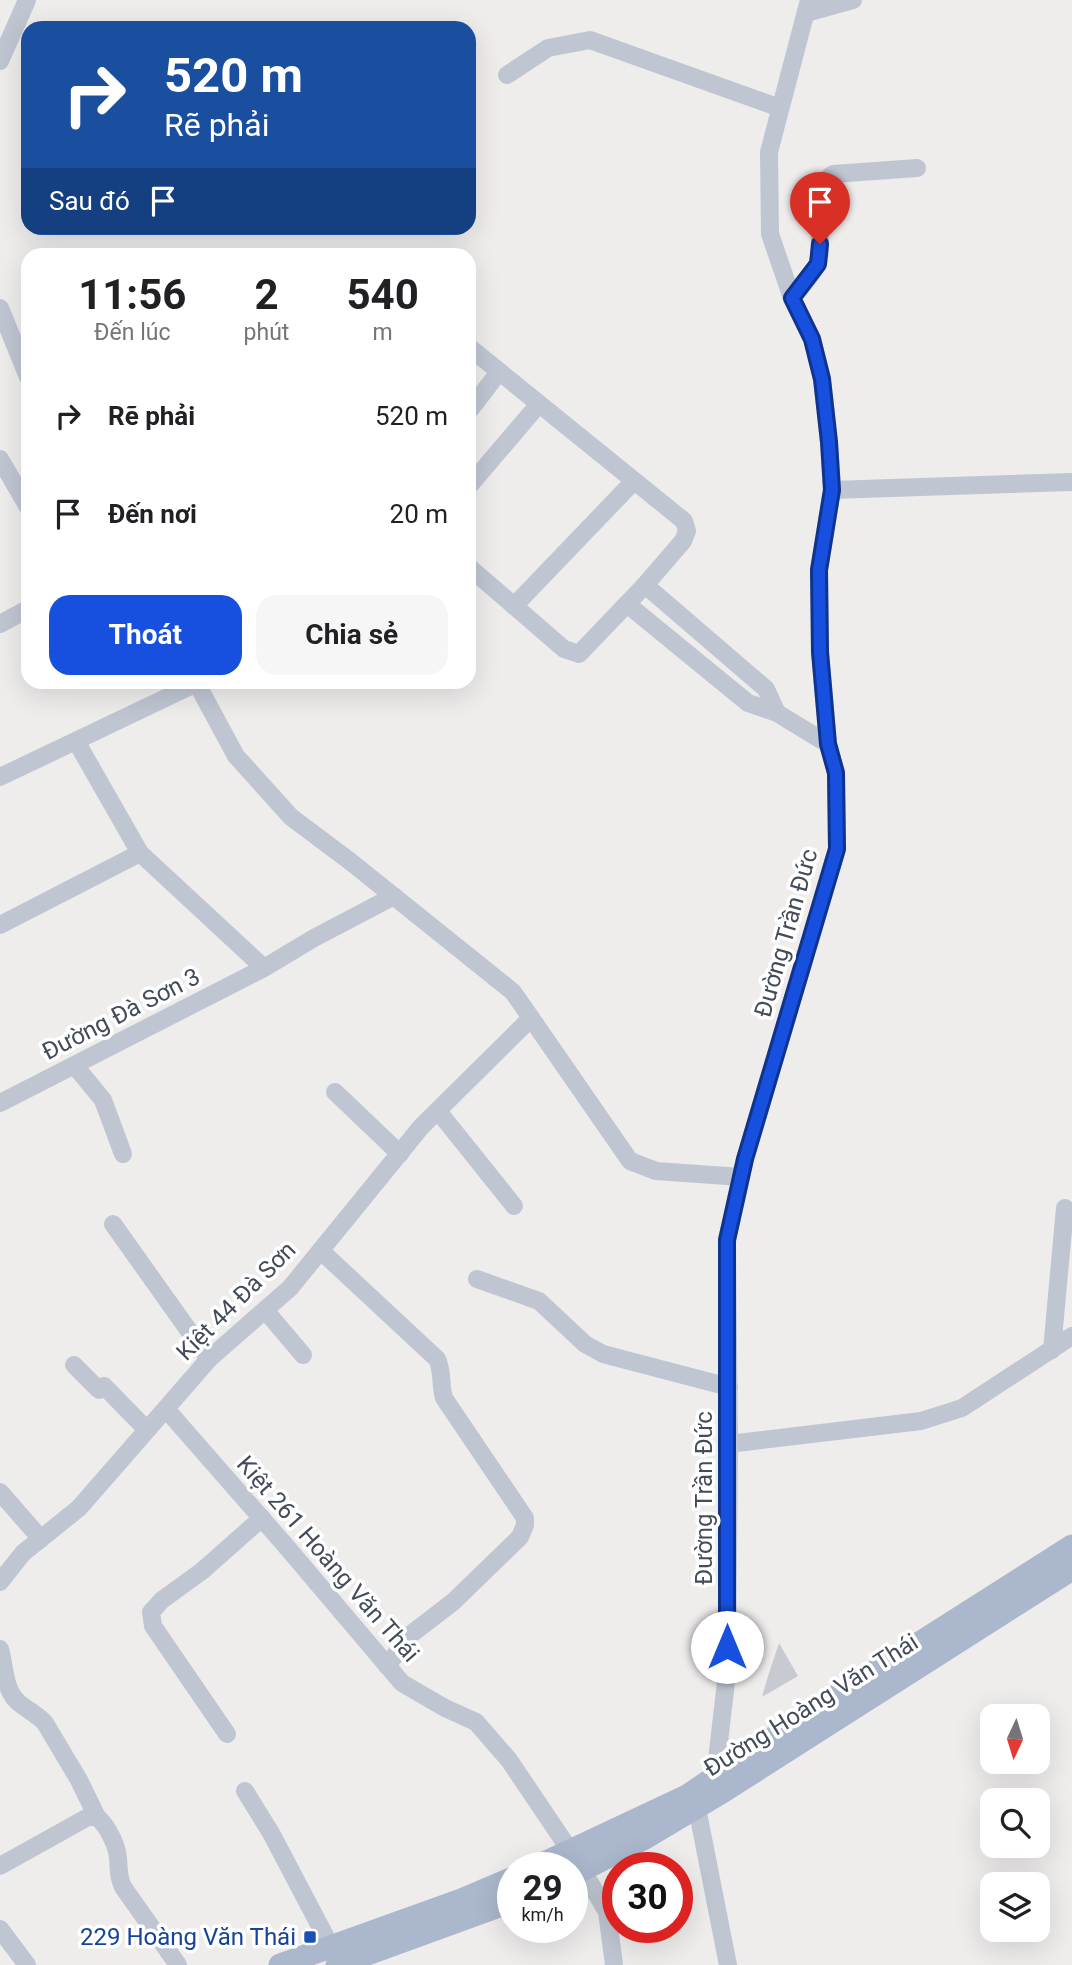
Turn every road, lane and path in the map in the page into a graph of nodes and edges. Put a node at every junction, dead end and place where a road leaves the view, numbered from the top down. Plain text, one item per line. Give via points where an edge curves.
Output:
1 (27, 0) edge
2 (853, 0) edge
3 (807, 6) edge
4 (0, 61) edge
5 (507, 75) dead end
6 (780, 108) junction
7 (917, 168) dead end
8 (792, 298) junction
9 (0, 307) edge
10 (7, 343) edge
11 (476, 353) edge
12 (21, 366) edge
13 (499, 372) junction
14 (476, 402) edge
15 (539, 404) junction
16 (0, 459) edge
17 (476, 478) edge
18 (634, 481) junction
19 (1072, 482) edge
20 (832, 490) junction
21 (21, 494) edge
22 (476, 573) edge
23 (645, 585) junction
24 (627, 604) junction
25 (514, 606) junction
26 (21, 613) edge
27 (0, 624) edge
28 (184, 689) edge
29 (200, 689) edge
30 (777, 713) junction
31 (76, 741) junction
32 (828, 744) junction
33 (0, 777) edge
34 (140, 853) junction
35 (394, 896) junction
36 (0, 925) edge
37 (264, 968) junction
38 (531, 1018) junction
39 (75, 1066) junction
40 (335, 1092) dead end
41 (0, 1103) edge
42 (438, 1111) junction
43 (123, 1154) dead end
44 (400, 1154) junction
45 (741, 1177) junction
46 (514, 1206) dead end
47 (1065, 1208) dead end
48 (113, 1224) dead end
49 (321, 1251) junction
50 (477, 1279) dead end
51 (265, 1310) junction
52 (1072, 1336) edge
53 (1052, 1350) junction
54 (303, 1355) dead end
55 (209, 1359) junction
56 (75, 1364) dead end
57 (729, 1387) junction
58 (166, 1409) junction
59 (148, 1430) junction
60 (729, 1444) junction
61 (0, 1492) edge
62 (262, 1518) junction
63 (41, 1539) junction
64 (1072, 1546) edge
65 (1072, 1569) edge
66 (0, 1582) edge
67 (0, 1648) edge
68 (387, 1666) junction
69 (227, 1734) dead end
70 (719, 1785) junction
71 (245, 1791) dead end
72 (696, 1808) junction
73 (97, 1817) junction
74 (567, 1852) edge
75 (588, 1858) edge
76 (588, 1860) edge
77 (0, 1866) edge
78 (588, 1884) edge
79 (497, 1885) edge
80 (497, 1906) edge
81 (0, 1929) edge
82 (334, 1956) edge
83 (27, 1965) edge
84 (178, 1965) edge
85 (280, 1965) edge
86 (614, 1965) edge
87 (729, 1965) edge

1 - 4 street
2 - 3 street
3 - 6 street, Đường Trần Đức
5 - 6 street via 548,48 590,40
6 - 8 street, Đường Trần Đức via 769,152 770,234
7 - 8 street via 833,174 824,180 819,191 818,264
8 - 20 street, Đường Trần Đức via 812,339 822,379
9 - 10 street
10 - 12 street
11 - 13 street
13 - 14 street
13 - 15 street
15 - 17 street
15 - 18 street
16 - 21 street
18 - 23 street via 684,521 687,531
18 - 25 street
19 - 20 street
20 - 32 street, Đường Trần Đức via 819,570
22 - 25 street
23 - 24 street
23 - 30 street via 766,689
24 - 25 street via 579,654 564,649
24 - 30 street via 748,703
26 - 27 street
28 - 31 street
29 - 35 street via 236,756 291,817
30 - 32 street
31 - 33 street
31 - 34 street
32 - 45 street, Đường Trần Đức via 836,773 837,849
34 - 36 street
34 - 37 street
35 - 37 street, Đường Đà Sơn 3
35 - 38 street via 513,992
37 - 39 street, Đường Đà Sơn 3
38 - 42 street, Kiệt 44 Đà Sơn
38 - 45 street via 631,1161 656,1171
39 - 41 street, Đường Đà Sơn 3
39 - 43 street via 103,1100
40 - 44 street
42 - 44 street, Kiệt 44 Đà Sơn
42 - 46 street
44 - 49 street, Kiệt 44 Đà Sơn
45 - 57 street, Đường Trần Đức via 727,1240
47 - 53 street
48 - 55 street
49 - 51 street, Kiệt 44 Đà Sơn
49 - 68 street via 437,1359 444,1398 523,1513 525,1525 520,1537 453,1602 410,1635
50 - 57 street via 539,1301 585,1344 603,1354
51 - 54 street
51 - 55 street, Kiệt 44 Đà Sơn
52 - 53 street
53 - 60 street via 962,1408 922,1422
55 - 58 street, Kiệt 44 Đà Sơn
56 - 59 street
57 - 60 street, Đường Trần Đức
58 - 59 street, Kiệt 44 Đà Sơn
58 - 62 street, Kiệt 261 Hoàng Văn Thái
59 - 63 street, Kiệt 44 Đà Sơn via 79,1508
60 - 70 street, Đường Trần Đức via 727,1672
61 - 63 street
62 - 68 street, Kiệt 261 Hoàng Văn Thái
62 - 69 street via 151,1612 153,1626
63 - 66 street, Kiệt 44 Đà Sơn
64 - 70 main road via 808,1714
65 - 70 main road, Đường Hoàng Văn Thái
67 - 73 street via 8,1689 45,1723
68 - 74 street, Kiệt 261 Hoàng Văn Thái via 402,1683 476,1722 509,1760
70 - 72 main road, Đường Hoàng Văn Thái
70 - 75 main road, Đường Hoàng Văn Thái via 687,1796
71 - 82 street
72 - 76 main road, Đường Hoàng Văn Thái
72 - 87 street
73 - 77 street via 88,1817
73 - 84 street via 118,1856 117,1874 123,1887
78 - 86 street, Kiệt 261 Hoàng Văn Thái via 607,1912
79 - 82 main road
80 - 82 main road
81 - 83 street
82 - 85 main road

